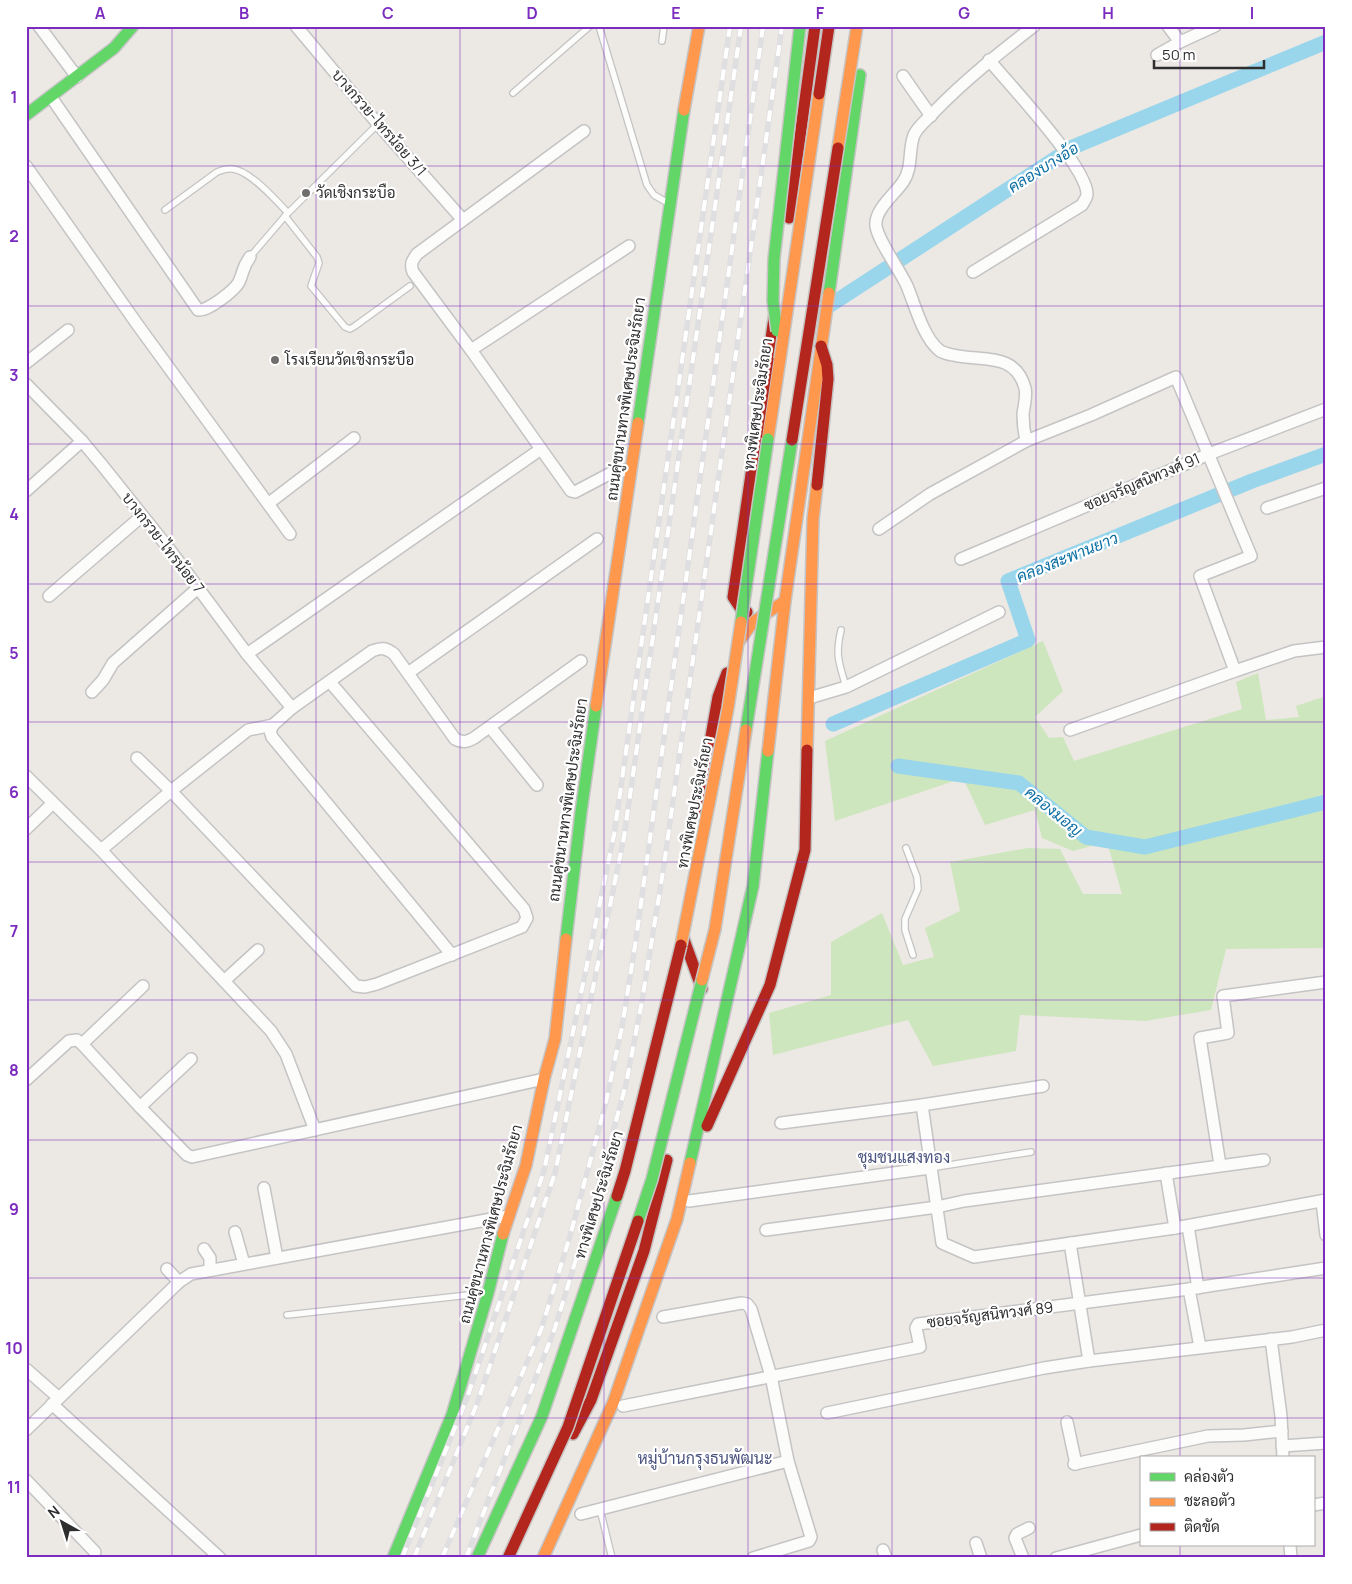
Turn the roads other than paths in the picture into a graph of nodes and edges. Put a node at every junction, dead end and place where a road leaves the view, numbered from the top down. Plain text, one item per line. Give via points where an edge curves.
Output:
1 (39, 26) edge
2 (133, 26) edge
3 (296, 26) edge
4 (590, 26) edge
5 (600, 26) edge
6 (664, 26) edge
7 (699, 26) edge
8 (800, 26) edge
9 (816, 26) edge
10 (829, 26) edge
11 (857, 26) edge
12 (866, 26) edge
13 (1034, 26) edge
14 (1168, 26) edge
15 (1215, 26) edge
16 (662, 41) dead end
17 (1180, 42) junction
18 (1157, 55) dead end
19 (989, 60) junction
20 (903, 76) dead end
21 (77, 77) junction
22 (513, 93) dead end
23 (51, 97) junction
24 (805, 103) junction
25 (855, 107) junction
26 (26, 115) edge
27 (931, 116) junction
28 (378, 124) junction
29 (584, 131) dead end
30 (26, 166) edge
31 (670, 205) junction
32 (165, 210) dead end
33 (287, 215) junction
34 (463, 220) junction
35 (628, 246) dead end
36 (250, 257) joint
37 (974, 272) dead end
38 (410, 286) dead end
39 (68, 330) dead end
40 (821, 346) junction
41 (472, 350) junction
42 (780, 359) junction
43 (26, 363) edge
44 (26, 384) edge
45 (1326, 408) edge
46 (354, 438) dead end
47 (1026, 440) junction
48 (82, 441) junction
49 (541, 449) junction
50 (1211, 458) junction
51 (631, 469) junction
52 (1326, 488) edge
53 (26, 490) edge
54 (269, 503) junction
55 (1267, 508) dead end
56 (142, 516) junction
57 (878, 529) dead end
58 (290, 534) dead end
59 (597, 539) dead end
60 (961, 559) dead end
61 (198, 588) junction
62 (50, 596) dead end
63 (785, 601) junction
64 (999, 612) dead end
65 (762, 614) junction
66 (841, 630) dead end
67 (1326, 647) edge
68 (247, 654) junction
69 (581, 661) dead end
70 (1235, 671) junction
71 (408, 673) junction
72 (330, 682) junction
73 (846, 687) junction
74 (92, 692) dead end
75 (809, 698) junction
76 (292, 708) junction
77 (273, 725) junction
78 (490, 727) junction
79 (1070, 730) dead end
80 (137, 758) dead end
81 (26, 776) edge
82 (537, 785) dead end
83 (171, 791) junction
84 (53, 803) junction
85 (26, 829) edge
86 (906, 848) dead end
87 (101, 850) junction
88 (258, 950) dead end
89 (452, 955) junction
90 (914, 955) dead end
91 (224, 981) junction
92 (1326, 982) edge
93 (143, 986) dead end
94 (82, 1044) junction
95 (191, 1059) dead end
96 (544, 1079) junction
97 (26, 1080) edge
98 (1043, 1086) dead end
99 (922, 1105) junction
100 (140, 1107) junction
101 (781, 1122) dead end
102 (314, 1130) junction
103 (692, 1151) junction
104 (1031, 1152) dead end
105 (1264, 1160) dead end
106 (1220, 1165) junction
107 (930, 1168) junction
108 (1166, 1173) junction
109 (264, 1188) dead end
110 (689, 1201) dead end
111 (1324, 1201) edge
112 (937, 1208) junction
113 (508, 1216) junction
114 (1188, 1226) junction
115 (1175, 1228) junction
116 (766, 1230) dead end
117 (235, 1232) dead end
118 (1326, 1235) edge
119 (1070, 1243) junction
120 (204, 1249) dead end
121 (277, 1258) junction
122 (244, 1264) junction
123 (1326, 1268) edge
124 (167, 1269) dead end
125 (210, 1270) junction
126 (179, 1282) junction
127 (1194, 1288) junction
128 (488, 1293) junction
129 (1080, 1304) junction
130 (287, 1315) dead end
131 (663, 1317) dead end
132 (1326, 1330) edge
133 (1271, 1338) junction
134 (1200, 1347) junction
135 (1089, 1361) junction
136 (26, 1369) edge
137 (772, 1376) junction
138 (56, 1401) junction
139 (623, 1406) dead end
140 (827, 1413) dead end
141 (1066, 1422) dead end
142 (26, 1430) edge
143 (1282, 1431) junction
144 (1326, 1443) edge
145 (1283, 1452) edge
146 (788, 1461) junction
147 (26, 1480) edge
148 (600, 1510) junction
149 (581, 1514) dead end
150 (1029, 1528) dead end
151 (1140, 1535) edge
152 (976, 1543) dead end
153 (95, 1552) dead end
154 (220, 1558) edge
155 (393, 1558) edge
156 (478, 1558) edge
157 (508, 1558) edge
158 (514, 1558) edge
159 (542, 1558) edge
160 (612, 1558) edge
161 (753, 1558) edge
162 (981, 1558) edge
163 (1023, 1558) edge
164 (1056, 1558) edge

1 - 21 street
2 - 21 main road via 114,48
3 - 28 street, บางกรวย-ไทรน้อย 3/1
4 - 22 lane
5 - 31 lane via 647,185 654,195
6 - 16 lane
7 - 31 main road, ถนนคู่ขนานทางพิเศษประจิมรัถยา
8 - 42 main road, bridge via 774,259 773,301
9 - 24 main road
10 - 42 main road, ทางพิเศษประจิมรัถยา, bridge
11 - 157 main road, bridge via 715,929 652,1179 568,1427
12 - 25 main road
13 - 19 street
14 - 17 street
15 - 17 street
17 - 18 street
19 - 27 street
19 - 37 street via 1075,165 1087,194 1082,205
20 - 27 street
21 - 23 main road
23 - 26 main road
23 - 36 street via 198,310 208,308 233,290
24 - 25 main road
24 - 65 main road via 733,597 743,612
25 - 40 main road
27 - 47 street via 914,134 907,175 878,216 876,225 880,239 906,284 931,342 941,352 997,359 1007,363 1022,380 1026,390 1023,415
28 - 33 lane
28 - 34 street, บางกรวย-ไทรน้อย 3/1
29 - 34 street
30 - 54 street
31 - 51 main road, ถนนคู่ขนานทางพิเศษประจิมรัถยา
32 - 33 lane via 217,172 233,169 262,187
33 - 36 lane
33 - 38 lane via 317,257 319,263 311,286 345,327 355,326
34 - 41 street via 418,254 411,266
35 - 41 street
39 - 43 street
40 - 63 main road
40 - 75 main road via 828,379 812,519
41 - 49 street
42 - 156 main road, ทางพิเศษประจิมรัถยา, bridge via 728,708 687,923 625,1171 542,1416
44 - 48 street, บางกรวย-ไทรน้อย 7
45 - 50 street, ซอยจรัญสนิทวงศ์ 91
46 - 54 street
47 - 50 street via 1176,377
47 - 57 street via 930,494
48 - 53 street
48 - 56 street, บางกรวย-ไทรน้อย 7
49 - 51 street via 571,491 575,492 612,473
49 - 68 street
50 - 60 street, ซอยจรัญสนิทวงศ์ 91
50 - 70 street via 1251,556 1200,576
51 - 96 main road, ถนนคู่ขนานทางพิเศษประจิมรัถยา via 568,908 555,1039
52 - 55 street
54 - 58 street
56 - 61 street, บางกรวย-ไทรน้อย 7
56 - 62 street
59 - 71 street
61 - 68 street, บางกรวย-ไทรน้อย 7
61 - 74 street via 112,662
63 - 65 main road
63 - 103 main road via 753,886
64 - 73 street
65 - 158 main road via 743,630 718,697 680,918 683,942 702,986 700,1009 658,1200 644,1251 591,1400 554,1470
66 - 73 lane via 838,664
67 - 70 street via 1294,652
68 - 76 street, บางกรวย-ไทรน้อย 7
69 - 78 street
70 - 79 street
71 - 72 street via 394,654 380,648
71 - 78 street via 455,739 467,742
72 - 76 street
72 - 89 street via 524,909 528,918 522,927
73 - 75 street
75 - 103 main road via 805,850 770,985 712,1115
76 - 77 street
77 - 83 street via 248,730
77 - 89 street via 272,737
78 - 82 street
80 - 83 street
81 - 84 street
83 - 87 street
83 - 89 street via 356,986 365,988
84 - 85 street
84 - 87 street
86 - 90 lane via 917,877 918,890 905,919 905,930
87 - 91 street
88 - 91 street
91 - 102 street via 271,1032 286,1054
92 - 106 street via 1223,996 1228,1033 1200,1038
93 - 94 street
94 - 97 street via 69,1040
94 - 100 street
95 - 100 street
96 - 102 street
96 - 113 main road, ถนนคู่ขนานทางพิเศษประจิมรัถยา via 526,1166
98 - 99 street
99 - 101 street
99 - 107 street
100 - 102 street via 187,1156 192,1157
103 - 159 main road via 677,1219 613,1404
104 - 107 lane
105 - 106 street
106 - 108 street
107 - 110 street
107 - 112 street
108 - 112 street via 964,1201
108 - 115 street
109 - 121 street
111 - 114 street
111 - 118 street
112 - 116 street
112 - 119 street via 942,1243 974,1257
113 - 121 street
113 - 128 main road, ถนนคู่ขนานทางพิเศษประจิมรัถยา
114 - 115 street
114 - 127 street
115 - 119 street
117 - 122 street
119 - 129 street
120 - 125 street via 210,1258
121 - 122 street
122 - 125 street
123 - 127 street, ซอยจรัญสนิทวงศ์ 89
124 - 126 street
125 - 126 street via 191,1274
126 - 138 street
127 - 129 street, ซอยจรัญสนิทวงศ์ 89
127 - 134 street
128 - 130 lane
128 - 155 main road, ถนนคู่ขนานทางพิเศษประจิมรัถยา via 452,1415
129 - 135 street
129 - 137 street, ซอยจรัญสนิทวงศ์ 89 via 918,1324 920,1347
131 - 137 street via 747,1304
132 - 133 street
133 - 134 street
133 - 143 street
134 - 135 street
135 - 140 street
136 - 138 street
137 - 139 street, ซอยจรัญสนิทวงศ์ 89
137 - 146 street
138 - 142 street
138 - 154 street
141 - 143 street via 1075,1464 1208,1436
143 - 145 street
144 - 145 street
146 - 148 street
146 - 161 street via 811,1539
147 - 153 street
148 - 149 street
148 - 160 lane
150 - 163 street via 1015,1538
151 - 164 street
152 - 162 street

